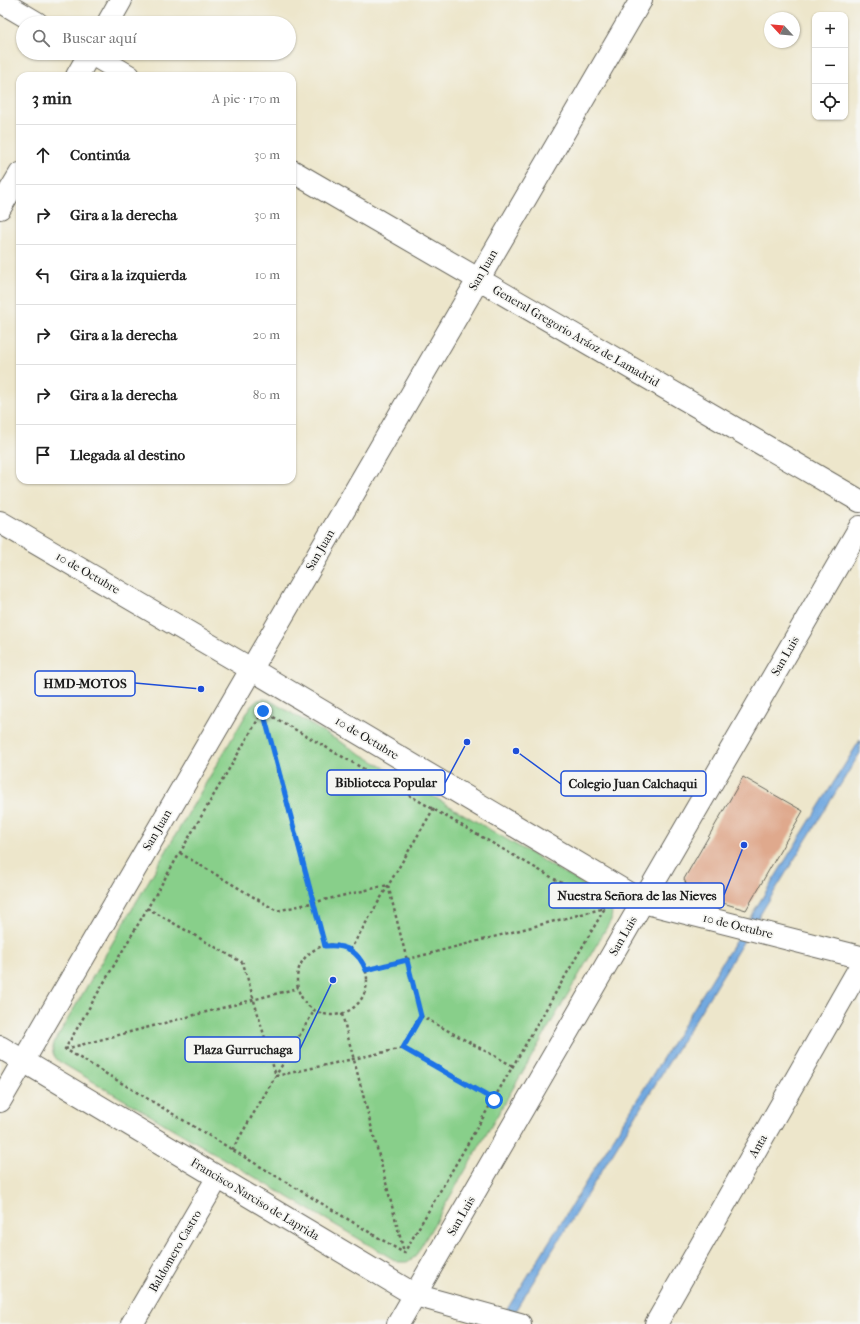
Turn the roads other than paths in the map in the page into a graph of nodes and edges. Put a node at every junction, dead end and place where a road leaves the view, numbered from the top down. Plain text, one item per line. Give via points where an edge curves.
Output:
1 (121, 0) edge
2 (641, 0) edge
3 (0, 2) edge
4 (25, 16) edge
5 (112, 16) edge
6 (86, 60) edge
7 (102, 60) edge
8 (79, 72) edge
9 (122, 72) edge
10 (296, 173) edge
11 (16, 181) edge
12 (0, 208) edge
13 (478, 279) junction
14 (860, 501) edge
15 (0, 522) edge
16 (860, 527) edge
17 (251, 669) junction
18 (643, 902) junction
19 (860, 957) edge
20 (860, 967) edge
21 (0, 1047) edge
22 (23, 1061) junction
23 (0, 1101) edge
24 (218, 1177) junction
25 (415, 1295) junction
26 (132, 1324) edge
27 (398, 1324) edge
28 (520, 1324) edge
29 (656, 1324) edge

1 - 5 street
2 - 13 street, San Juan
3 - 4 street
6 - 8 street
7 - 9 street
10 - 13 street, General Gregorio Aráoz de Lamadrid
11 - 12 street
13 - 14 street, General Gregorio Aráoz de Lamadrid
13 - 17 street, San Juan
15 - 17 street, 10 de Octubre
16 - 18 street, San Luis
17 - 18 street, 10 de Octubre
17 - 22 street, San Juan
18 - 19 street, 10 de Octubre
18 - 25 street, San Luis
20 - 29 street, Anta
21 - 22 street, Francisco Narciso de Laprida
22 - 23 street, San Juan
22 - 24 street, Francisco Narciso de Laprida
24 - 25 street, Francisco Narciso de Laprida
24 - 26 street, Baldomero Castro
25 - 27 street, San Luis
25 - 28 street, Francisco Narciso de Laprida

